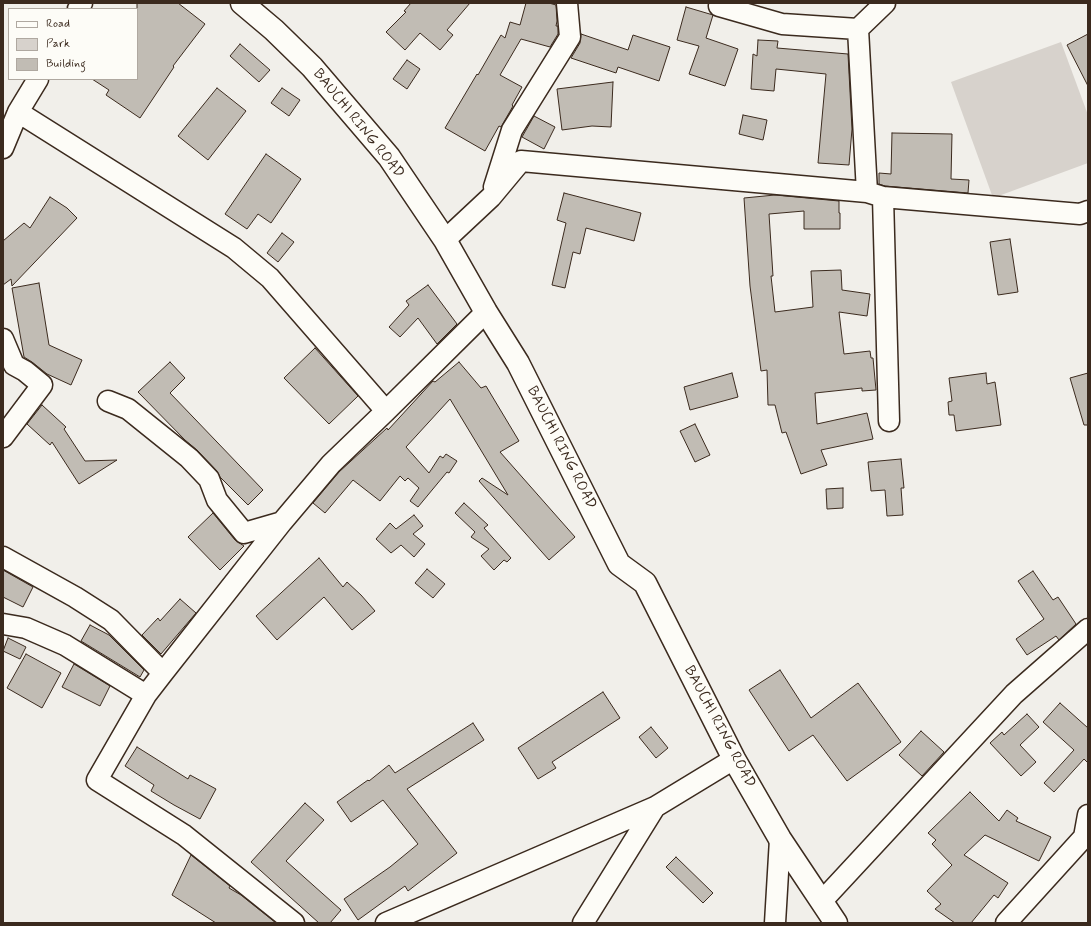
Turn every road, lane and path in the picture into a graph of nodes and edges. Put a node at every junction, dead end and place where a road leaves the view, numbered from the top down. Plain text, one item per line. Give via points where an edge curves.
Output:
1 (242, 3) edge
2 (567, 3) edge
3 (885, 3) edge
4 (719, 6) dead end
5 (858, 29) junction
6 (37, 80) edge
7 (18, 112) junction
8 (3, 148) edge
9 (875, 195) junction
10 (492, 197) junction
11 (1088, 211) edge
12 (445, 240) junction
13 (486, 312) junction
14 (3, 339) edge
15 (108, 401) dead end
16 (386, 411) junction
17 (889, 422) dead end
18 (3, 437) edge
19 (282, 522) junction
20 (3, 557) edge
21 (3, 624) edge
22 (1088, 629) edge
23 (162, 673) junction
24 (146, 695) junction
25 (734, 759) junction
26 (655, 807) junction
27 (1088, 816) edge
28 (1086, 836) edge
29 (780, 839) junction
30 (822, 901) junction
31 (294, 923) edge
32 (386, 923) edge
33 (583, 923) edge
34 (775, 923) edge
35 (836, 923) edge
36 (1006, 923) edge

1 - 12 main road, BAUCHI RING ROAD via 312,67 389,157
2 - 10 street via 570,37 512,130
3 - 5 street
4 - 5 street via 782,24
5 - 9 street
6 - 7 street
7 - 8 street
7 - 16 street via 234,248 270,278
9 - 10 street via 521,161
9 - 11 street via 1080,214
9 - 17 street
10 - 12 street
12 - 13 main road, BAUCHI RING ROAD
13 - 16 street
13 - 25 main road, BAUCHI RING ROAD via 518,363 619,564 645,583
14 - 18 street via 14,365 42,385
15 - 19 street via 128,409 189,458 209,479 217,500 244,533
16 - 19 street via 331,464
19 - 23 street
20 - 23 street via 75,596 111,620
21 - 24 street via 26,628 65,645
22 - 30 street via 1014,694
23 - 24 street
24 - 31 street via 97,780 184,835
25 - 26 street
25 - 29 main road, BAUCHI RING ROAD
26 - 32 street
26 - 33 street
27 - 28 street
28 - 36 street
29 - 30 main road, BAUCHI RING ROAD
29 - 34 street
30 - 35 main road, BAUCHI RING ROAD

